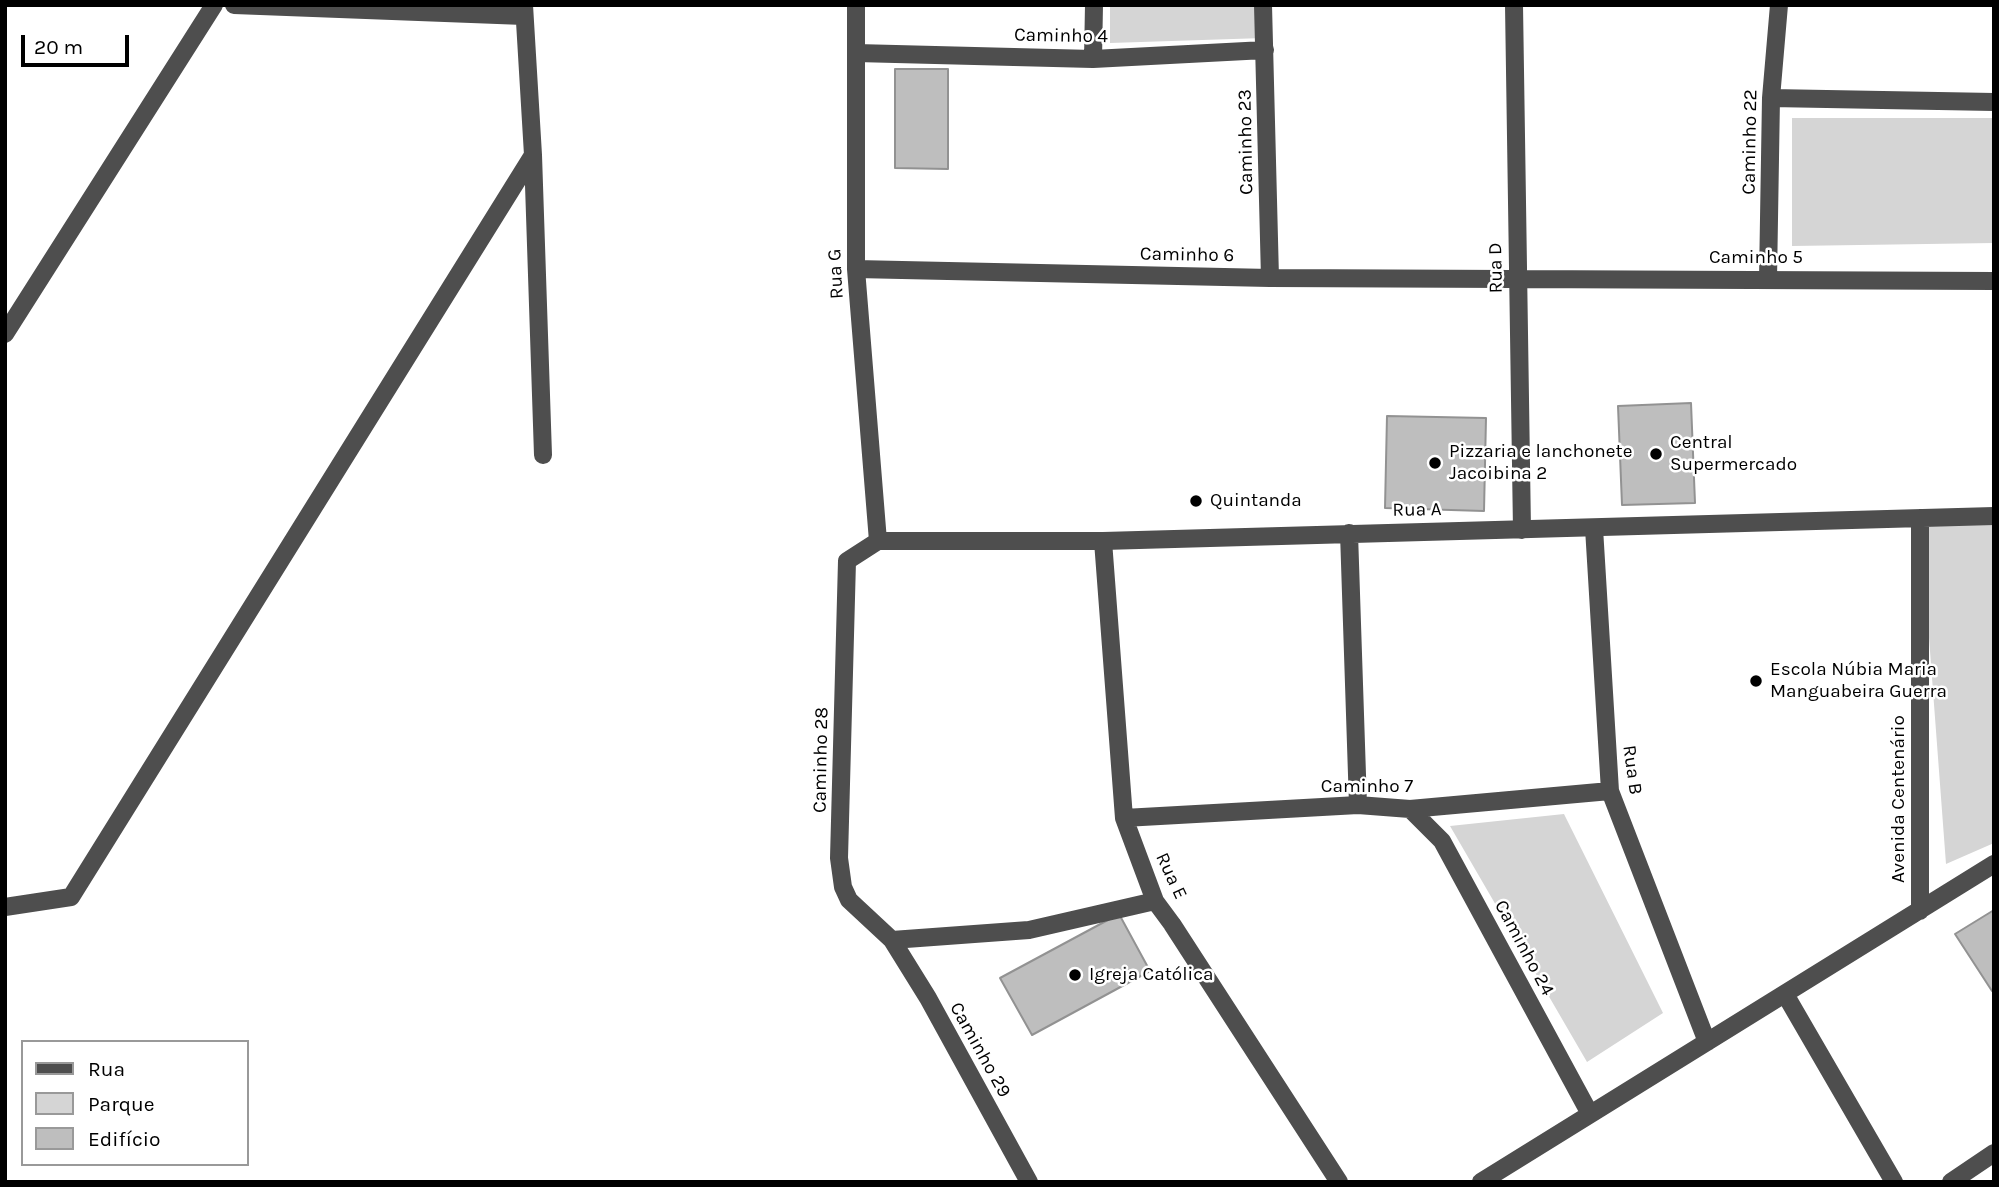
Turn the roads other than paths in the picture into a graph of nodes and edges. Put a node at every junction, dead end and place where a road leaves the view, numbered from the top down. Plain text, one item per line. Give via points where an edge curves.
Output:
1 (214, 5) edge
2 (234, 5) edge
3 (856, 5) edge
4 (1094, 5) edge
5 (1263, 5) edge
6 (1514, 5) edge
7 (1779, 5) edge
8 (524, 10) edge
9 (1265, 50) junction
10 (856, 52) junction
11 (1093, 59) junction
12 (1771, 98) junction
13 (1994, 102) edge
14 (533, 155) junction
15 (856, 269) junction
16 (1270, 278) junction
17 (1517, 279) junction
18 (1768, 279) junction
19 (1994, 281) edge
20 (5, 334) edge
21 (543, 455) dead end
22 (1994, 516) edge
23 (1920, 518) junction
24 (1594, 528) junction
25 (1522, 530) junction
26 (1349, 533) junction
27 (878, 541) junction
28 (1103, 541) junction
29 (1610, 791) junction
30 (1358, 805) junction
31 (1410, 809) junction
32 (1124, 818) junction
33 (1994, 864) edge
34 (1155, 901) junction
35 (5, 907) edge
36 (1920, 911) junction
37 (892, 940) junction
38 (1785, 994) junction
39 (1707, 1042) junction
40 (1590, 1114) junction
41 (1994, 1153) edge
42 (1029, 1182) edge
43 (1339, 1182) edge
44 (1481, 1182) edge
45 (1894, 1182) edge
46 (1951, 1182) edge

1 - 20 street
2 - 8 street
3 - 10 street, Rua G
4 - 11 street
5 - 9 street, Caminho 23
6 - 17 street, Rua D
7 - 12 street, Caminho 22
8 - 14 street
9 - 11 street, Caminho 4
9 - 16 street, Caminho 23
10 - 11 street, Caminho 4
10 - 15 street, Rua G
12 - 13 street
12 - 18 street, Caminho 22
14 - 21 street
14 - 35 street via 71,897
15 - 16 street, Caminho 6
15 - 27 street, Rua G
16 - 17 street, Caminho 6
17 - 18 street, Caminho 5
17 - 25 street, Rua D
18 - 19 street, Caminho 5
22 - 23 street, Rua A
23 - 24 street, Rua A
23 - 36 street, Avenida Centenário
24 - 25 street, Rua A
24 - 29 street, Rua B
25 - 26 street, Rua A
26 - 28 street, Rua A
26 - 30 street
27 - 28 street, Rua A
27 - 37 street, Caminho 28 via 847,561 839,858 849,900
28 - 32 street, Rua E
29 - 31 street, Caminho 7
29 - 39 street, Rua B
30 - 31 street, Caminho 7
30 - 32 street, Caminho 7
31 - 40 street, Caminho 24 via 1442,841
32 - 34 street, Rua E
33 - 36 street
34 - 37 street via 1029,930
34 - 43 street, Rua E
36 - 38 street
37 - 42 street, Caminho 29
38 - 39 street
38 - 45 street
39 - 40 street
40 - 44 street
41 - 46 street

